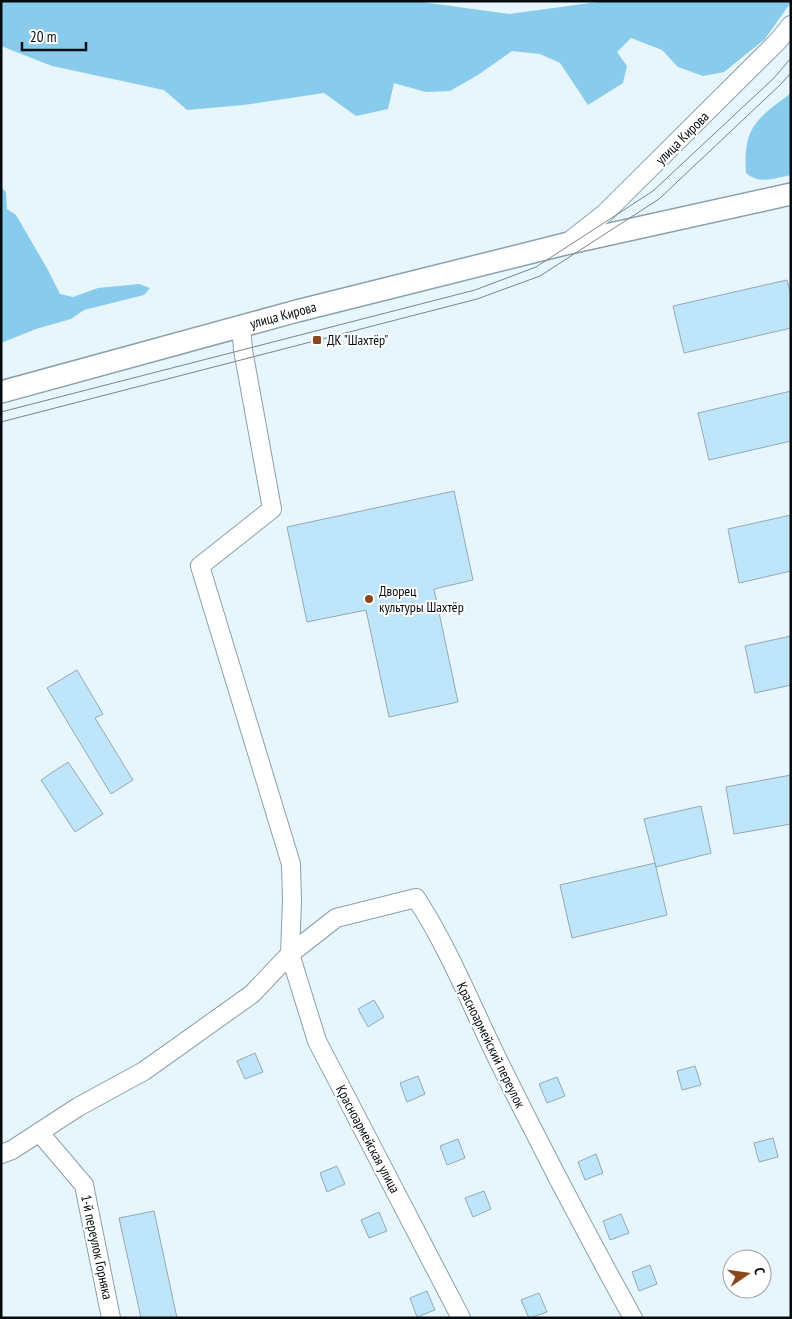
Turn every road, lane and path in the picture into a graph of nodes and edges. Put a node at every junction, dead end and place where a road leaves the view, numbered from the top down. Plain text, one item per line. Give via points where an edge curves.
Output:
1 (791, 25) edge
2 (791, 194) edge
3 (565, 244) junction
4 (242, 326) junction
5 (1, 392) edge
6 (290, 954) junction
7 (39, 1132) junction
8 (1, 1154) edge
9 (111, 1318) edge
10 (461, 1318) edge
11 (633, 1318) edge

1 - 3 street, улица Кирова via 612,207
2 - 3 street, улица Кирова
3 - 4 street, улица Кирова
4 - 5 street, улица Кирова
4 - 6 street, Красноармейская улица via 243,350 272,509 200,566 291,864
6 - 7 street via 252,994 144,1071 78,1106
6 - 10 street, Красноармейская улица via 317,1041
6 - 11 street, Красноармейский переулок via 336,918 416,898 432,922 573,1209
7 - 8 street
7 - 9 street, 1-й переулок Горняка via 84,1185

